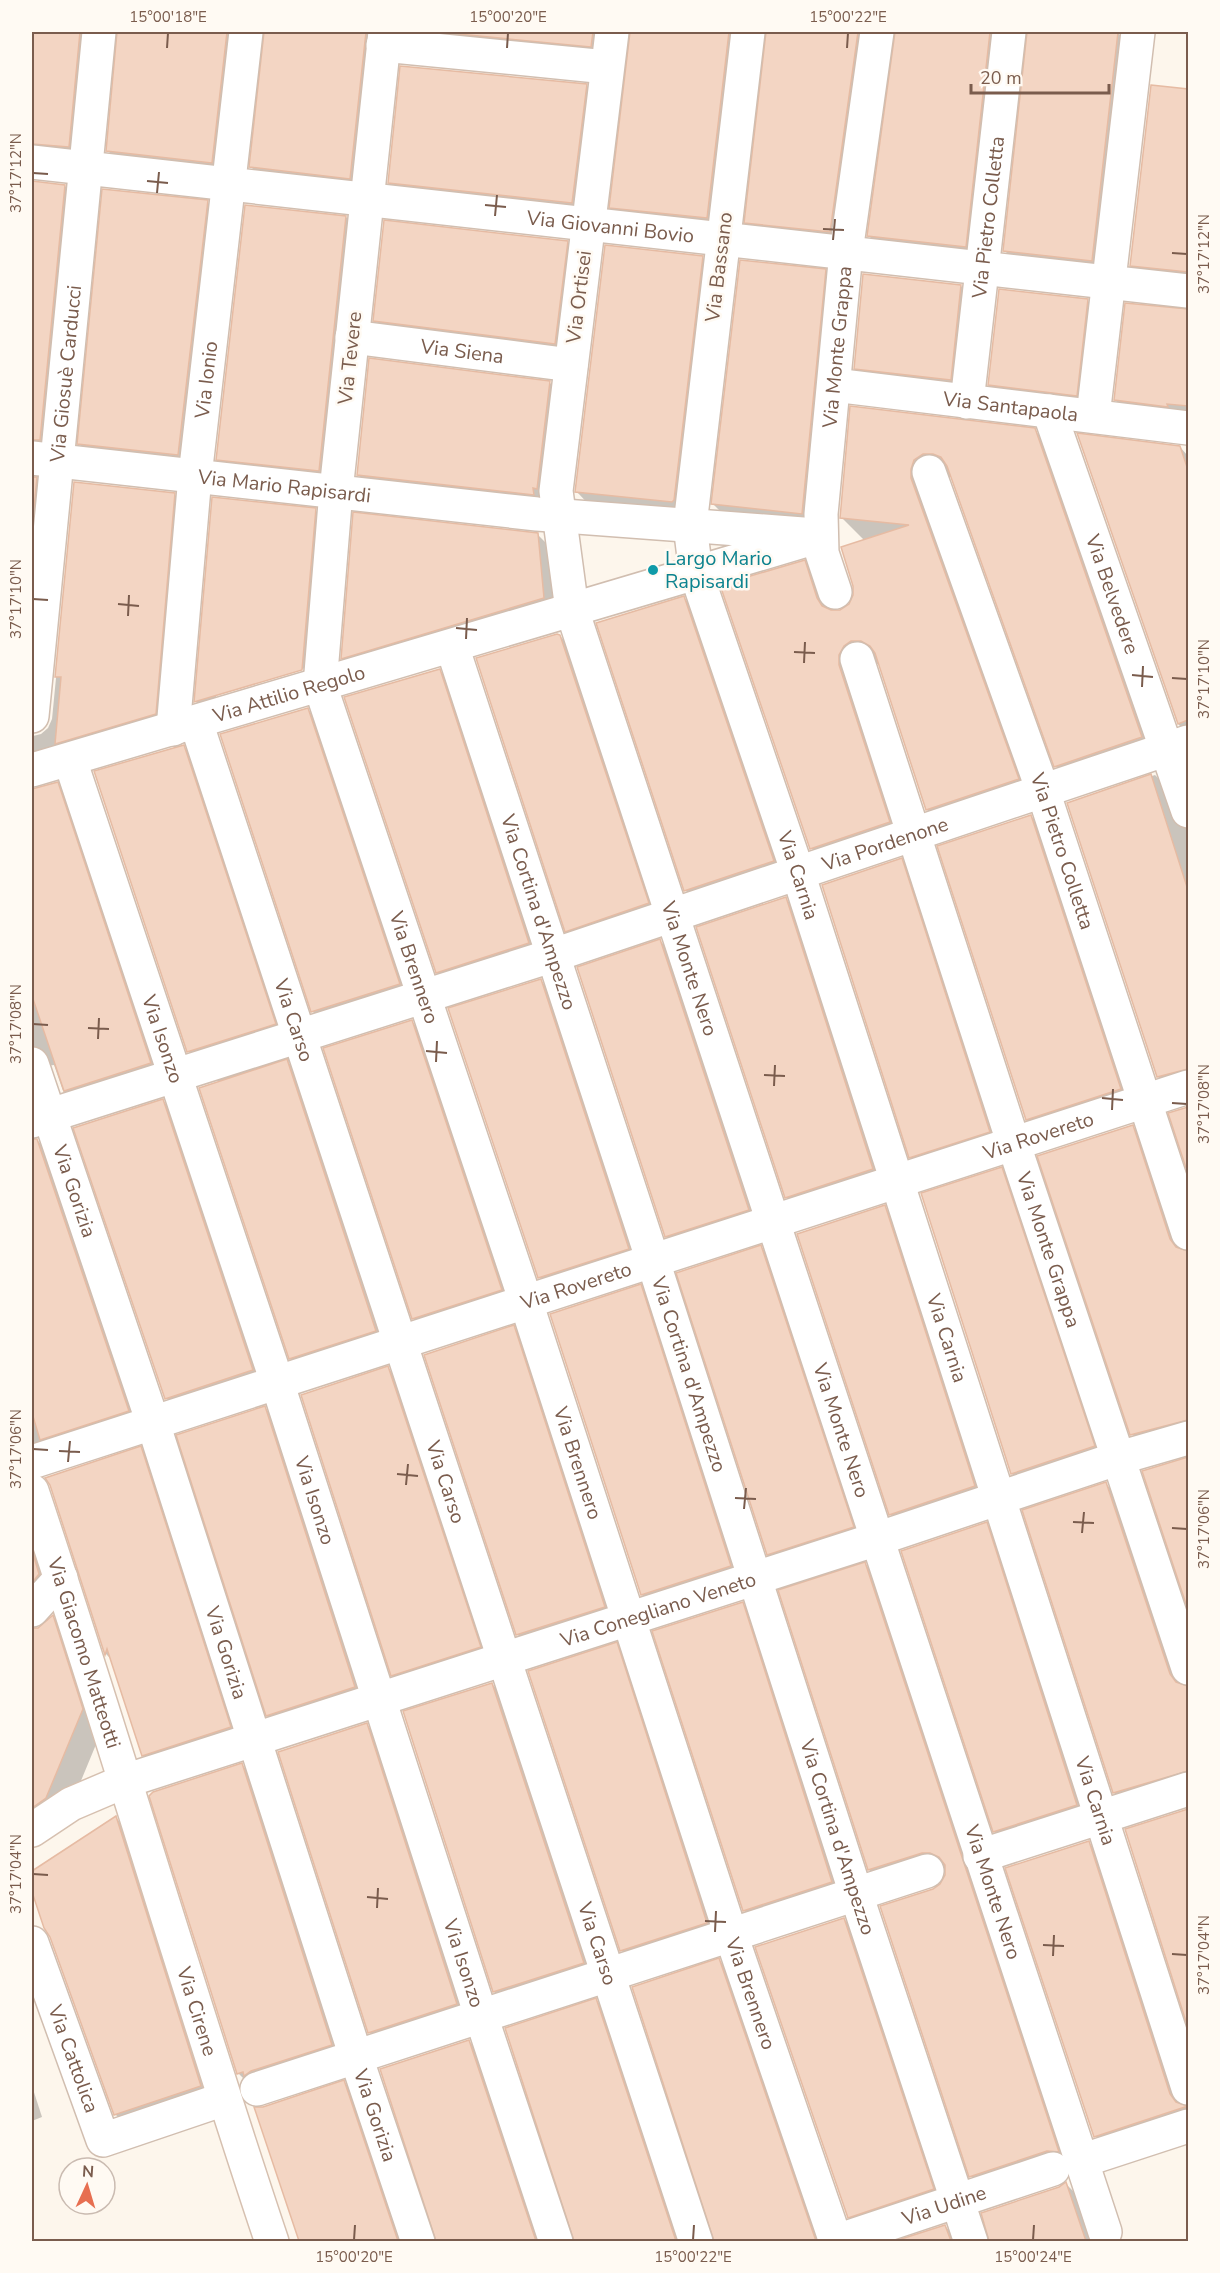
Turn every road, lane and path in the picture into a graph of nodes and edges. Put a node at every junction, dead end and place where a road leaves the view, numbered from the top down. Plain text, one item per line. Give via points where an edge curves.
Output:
1 (99, 32) edge
2 (246, 32) edge
3 (612, 32) edge
4 (748, 32) edge
5 (877, 32) edge
6 (1010, 32) edge
7 (1138, 32) edge
8 (384, 38) edge
9 (607, 67) junction
10 (32, 162) edge
11 (86, 168) junction
12 (230, 184) junction
13 (367, 199) junction
14 (588, 224) junction
15 (722, 239) junction
16 (846, 252) junction
17 (983, 268) junction
18 (1109, 281) junction
19 (1188, 291) edge
20 (352, 337) junction
21 (571, 365) junction
22 (834, 385) junction
23 (967, 402) junction
24 (1048, 411) junction
25 (1094, 416) junction
26 (1188, 428) edge
27 (44, 460) edge
28 (929, 471) dead end
29 (195, 476) junction
30 (336, 491) junction
31 (550, 507) junction
32 (691, 514) junction
33 (820, 536) junction
34 (699, 581) junction
35 (835, 592) dead end
36 (566, 619) junction
37 (452, 646) junction
38 (857, 658) dead end
39 (320, 685) junction
40 (32, 716) edge
41 (184, 725) junction
42 (1178, 745) edge
43 (70, 760) junction
44 (32, 770) edge
45 (1043, 791) junction
46 (1188, 811) edge
47 (915, 833) junction
48 (798, 873) junction
49 (672, 916) junction
50 (554, 955) junction
51 (424, 996) junction
52 (299, 1036) junction
53 (32, 1064) edge
54 (174, 1075) junction
55 (1188, 1088) edge
56 (1146, 1101) junction
57 (40, 1118) edge
58 (1014, 1145) junction
59 (898, 1182) junction
60 (773, 1222) junction
61 (1188, 1233) edge
62 (653, 1261) junction
63 (526, 1302) junction
64 (400, 1343) junction
65 (277, 1382) junction
66 (153, 1423) junction
67 (1188, 1438) edge
68 (1119, 1458) junction
69 (32, 1462) edge
70 (32, 1491) edge
71 (999, 1500) junction
72 (877, 1539) junction
73 (61, 1578) junction
74 (755, 1579) junction
75 (32, 1610) edge
76 (628, 1619) junction
77 (504, 1659) junction
78 (1188, 1668) edge
79 (379, 1700) junction
80 (254, 1740) junction
81 (126, 1781) junction
82 (1188, 1789) edge
83 (1102, 1817) junction
84 (32, 1830) edge
85 (980, 1856) junction
86 (927, 1871) dead end
87 (856, 1894) junction
88 (731, 1935) junction
89 (32, 1943) edge
90 (608, 1975) junction
91 (481, 2016) junction
92 (356, 2057) junction
93 (1188, 2088) edge
94 (257, 2089) dead end
95 (224, 2099) junction
96 (1188, 2126) edge
97 (1067, 2165) junction
98 (958, 2201) junction
99 (1105, 2232) dead end
100 (272, 2241) edge
101 (418, 2241) edge
102 (556, 2241) edge
103 (696, 2241) edge
104 (835, 2241) edge
105 (971, 2241) edge

1 - 11 street, Via Giosuè Carducci
2 - 12 street, Via Ionio
3 - 9 street, Via Ortisei
4 - 15 street, Via Bassano
5 - 16 street, Via Monte Grappa
6 - 17 street, Via Pietro Colletta
7 - 18 street
8 - 9 street
8 - 13 street, Via Tevere
9 - 14 street, Via Ortisei
10 - 11 street, Via Giovanni Bovio
11 - 12 street, Via Giovanni Bovio
11 - 27 street, Via Giosuè Carducci
12 - 13 street, Via Giovanni Bovio
12 - 29 street, Via Ionio
13 - 14 street, Via Giovanni Bovio
13 - 20 street, Via Tevere
14 - 15 street, Via Giovanni Bovio
14 - 21 street, Via Ortisei
15 - 16 street, Via Giovanni Bovio
15 - 32 street, Via Bassano
16 - 17 street, Via Giovanni Bovio
16 - 22 street, Via Monte Grappa
17 - 18 street, Via Giovanni Bovio
17 - 23 street, Via Pietro Colletta
18 - 19 street, Via Giovanni Bovio
18 - 25 street
20 - 21 street, Via Siena
20 - 30 street, Via Tevere
21 - 31 street, Via Ortisei
22 - 23 street, Via Santapaola
22 - 33 street, Via Monte Grappa
23 - 24 street, Via Santapaola
24 - 25 street, Via Santapaola
24 - 42 street, Via Belvedere
25 - 26 street, Via Santapaola
27 - 29 street, Via Mario Rapisardi
27 - 40 street, Via Giosuè Carducci
28 - 45 street, Via Pietro Colletta
29 - 30 street, Via Mario Rapisardi
29 - 41 street, Via Ionio
30 - 31 street, Via Mario Rapisardi
30 - 39 street, Via Tevere
31 - 32 street, Via Mario Rapisardi
31 - 36 street, Via Ortisei
32 - 33 street, Via Mario Rapisardi
32 - 34 street, Via Bassano
33 - 34 street, Via Attilio Regolo
33 - 35 street, Via Monte Grappa
34 - 36 street, Via Attilio Regolo
34 - 48 street, Via Carnia
36 - 37 street, Via Attilio Regolo
36 - 49 street, Via Monte Nero
37 - 39 street, Via Attilio Regolo
37 - 50 street, Via Cortina d'Ampezzo
38 - 47 street, Via Monte Grappa
39 - 41 street, Via Attilio Regolo
39 - 51 street, Via Brennero
41 - 43 street, Via Attilio Regolo
41 - 52 street, Via Carso
42 - 45 street, Via Pordenone
42 - 46 street, Via Belvedere
43 - 44 street, Via Attilio Regolo
43 - 54 street, Via Isonzo
45 - 47 street, Via Pordenone
45 - 56 street, Via Pietro Colletta
47 - 48 street, Via Pordenone
47 - 58 street, Via Monte Grappa
48 - 49 street, Via Pordenone
48 - 59 street, Via Carnia
49 - 50 street, Via Pordenone
49 - 60 street, Via Monte Nero
50 - 51 street, Via Pordenone
50 - 62 street, Via Cortina d'Ampezzo
51 - 52 street, Via Pordenone
51 - 63 street, Via Brennero
52 - 54 street, Via Pordenone
52 - 64 street, Via Carso
53 - 57 street, Via Gorizia
54 - 57 street, Via Pordenone
54 - 65 street, Via Isonzo
55 - 56 street, Via Rovereto
56 - 58 street, Via Rovereto
56 - 61 street, Via Pietro Colletta
57 - 66 street, Via Gorizia
58 - 59 street, Via Rovereto
58 - 68 street, Via Monte Grappa
59 - 60 street, Via Rovereto
59 - 71 street, Via Carnia
60 - 62 street, Via Rovereto
60 - 72 street, Via Monte Nero
62 - 63 street, Via Rovereto
62 - 74 street, Via Cortina d'Ampezzo
63 - 64 street, Via Rovereto
63 - 76 street, Via Brennero
64 - 65 street, Via Rovereto
64 - 77 street, Via Carso
65 - 66 street, Via Rovereto
65 - 79 street, Via Isonzo
66 - 69 street, Via Rovereto
66 - 80 street, Via Gorizia
67 - 68 street, Via Conegliano Veneto
68 - 71 street, Via Conegliano Veneto
68 - 78 street, Via Monte Grappa
70 - 73 street, Via Giacomo Matteotti
71 - 72 street, Via Conegliano Veneto
71 - 83 street, Via Carnia
72 - 74 street, Via Conegliano Veneto
72 - 85 street, Via Monte Nero
73 - 75 street
73 - 81 street, Via Giacomo Matteotti
74 - 76 street, Via Conegliano Veneto
74 - 87 street, Via Cortina d'Ampezzo
76 - 77 street, Via Conegliano Veneto
76 - 88 street, Via Brennero
77 - 79 street, Via Conegliano Veneto
77 - 90 street, Via Carso
79 - 80 street, Via Conegliano Veneto
79 - 91 street, Via Isonzo
80 - 81 street, Via Conegliano Veneto
80 - 92 street, Via Gorizia
81 - 84 street, Via Conegliano Veneto via 71,1804
81 - 95 street, Via Cirene
82 - 83 street
83 - 85 street
83 - 93 street, Via Carnia
85 - 97 street, Via Monte Nero
86 - 87 street
87 - 88 street
87 - 98 street, Via Cortina d'Ampezzo
88 - 90 street
88 - 104 street, Via Brennero
89 - 95 street, Via Cattolica via 103,2140
90 - 91 street
90 - 103 street, Via Carso
91 - 92 street
91 - 102 street, Via Isonzo
92 - 94 street
92 - 101 street, Via Gorizia
95 - 100 street, Via Cirene
96 - 97 street, Via Udine
97 - 98 street, Via Udine
97 - 99 street, Via Monte Nero
98 - 104 street, Via Udine
98 - 105 street, Via Cortina d'Ampezzo

